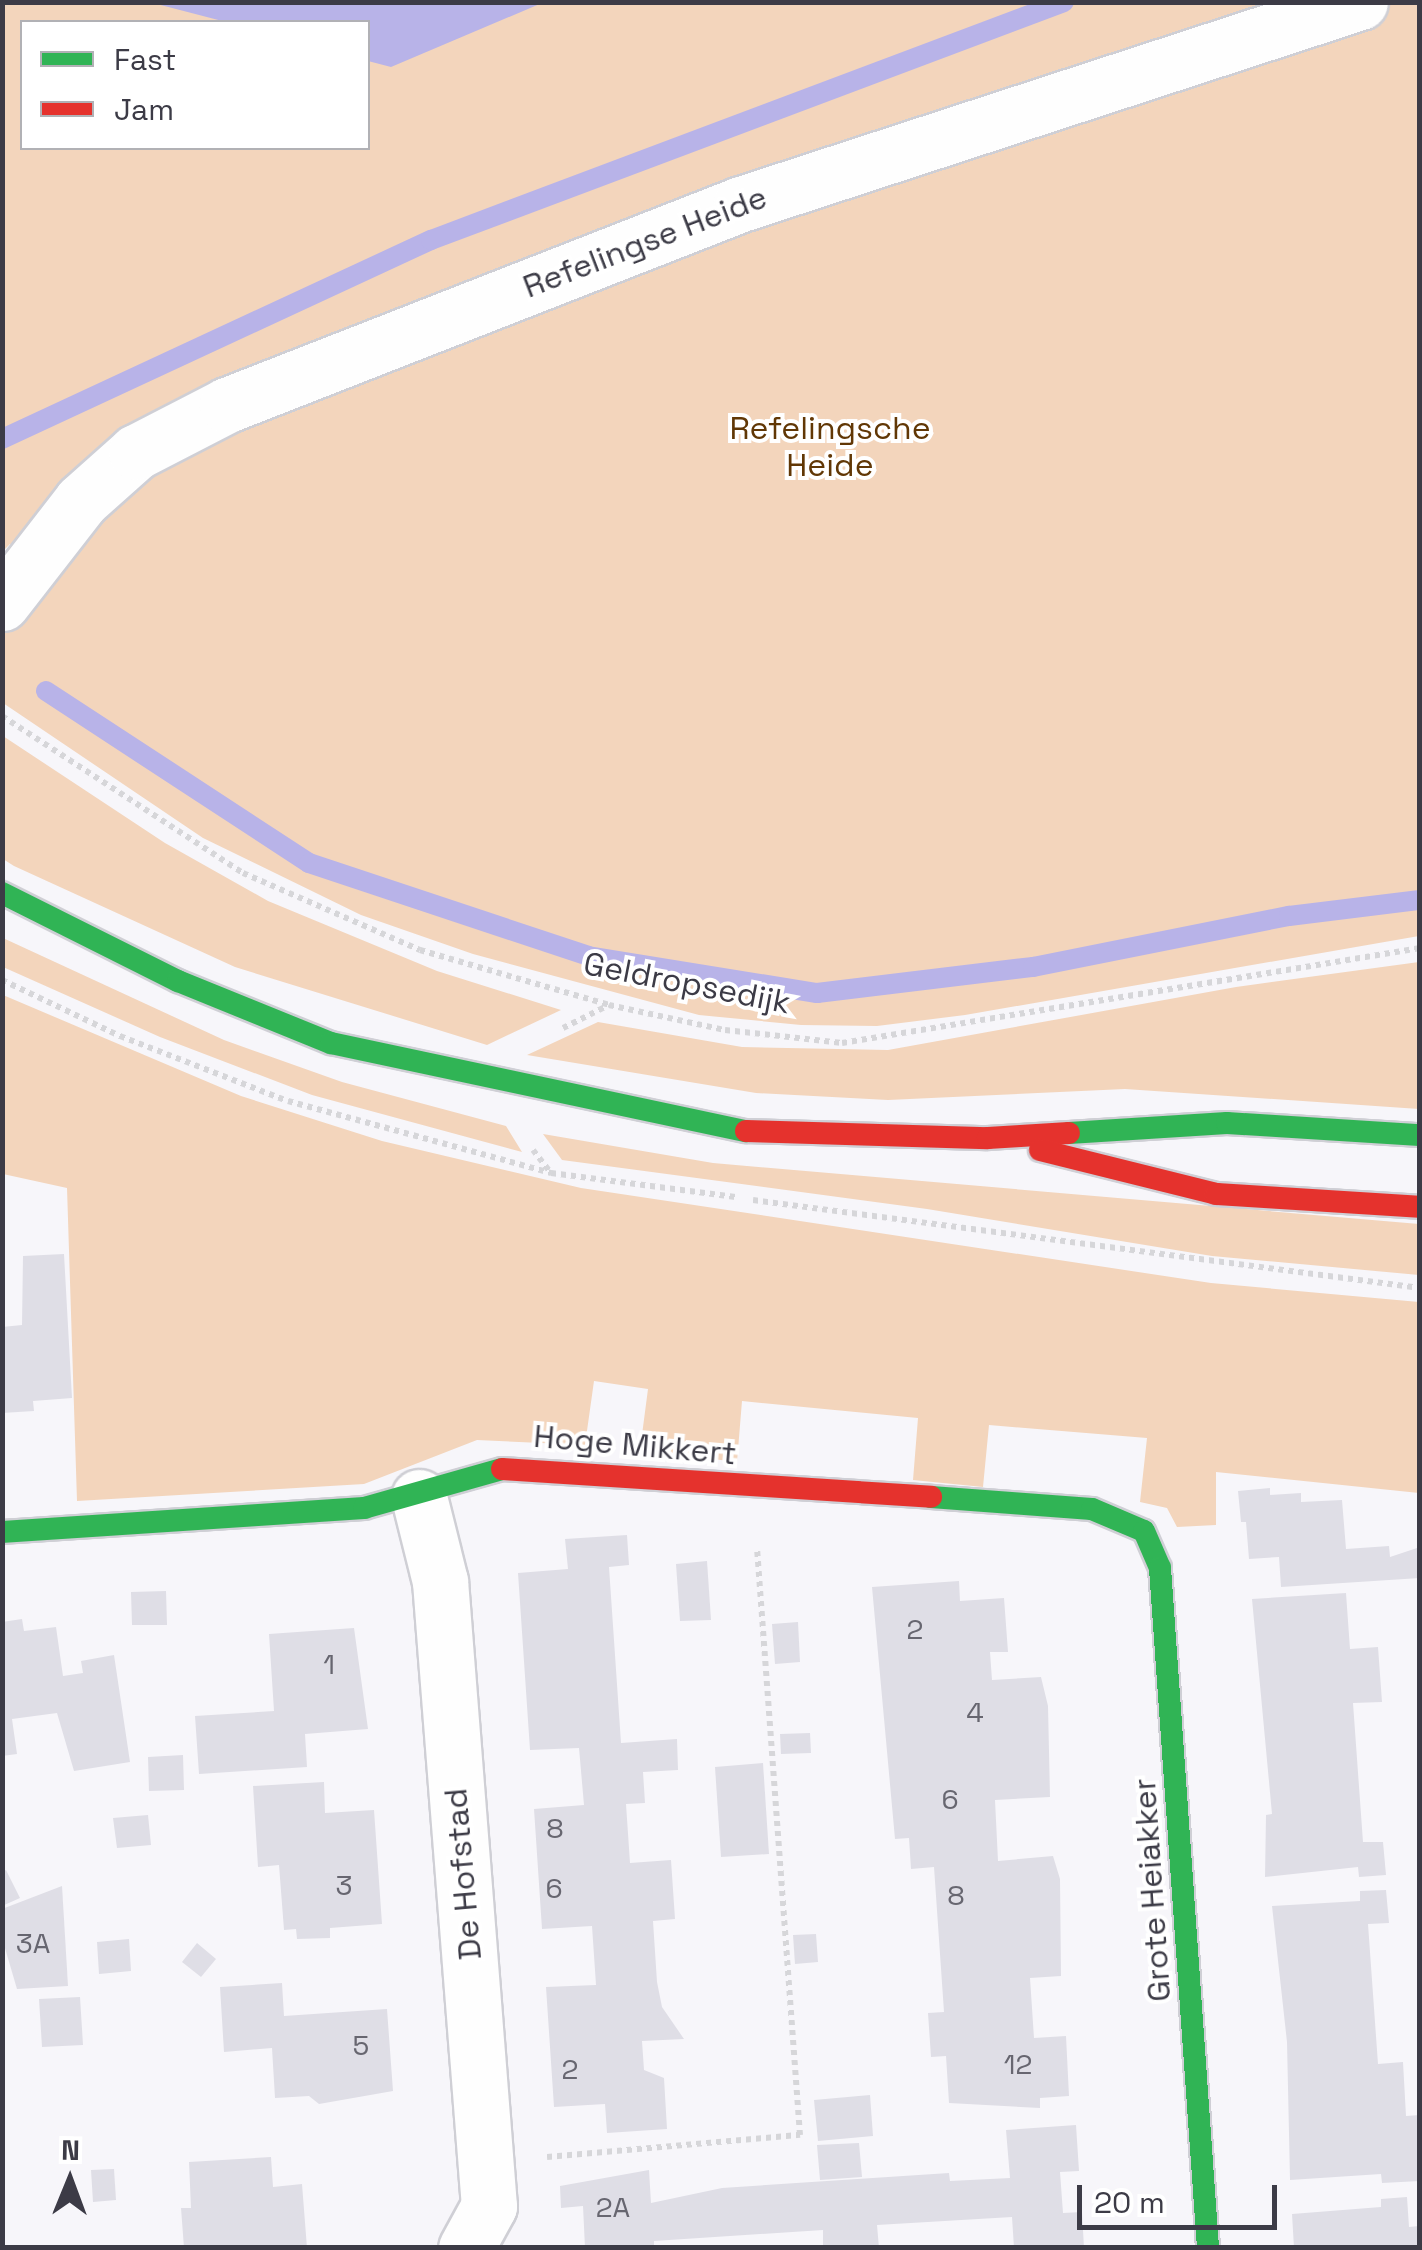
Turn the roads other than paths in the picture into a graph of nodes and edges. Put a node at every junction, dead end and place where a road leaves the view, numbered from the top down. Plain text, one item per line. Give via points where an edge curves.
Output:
1 (1360, 2) edge
2 (2, 603) edge
3 (2, 893) edge
4 (1420, 1135) edge
5 (988, 1138) junction
6 (1420, 1208) edge
7 (419, 1497) junction
8 (1144, 1530) joint
9 (2, 1532) edge
10 (466, 2248) edge
11 (1208, 2248) edge

1 - 2 street, Refelingse Heide via 741,204 227,405 136,452 81,501
3 - 5 street via 178,981 348,1047 754,1134
4 - 5 street via 1228,1123
5 - 6 street via 1216,1194
7 - 8 street, Hoge Mikkert via 512,1467 1092,1508
7 - 9 street, Hoge Mikkert via 364,1508
7 - 10 street, De Hofstad via 440,1580 490,2206
8 - 11 street, Grote Heiakker via 1160,1568

